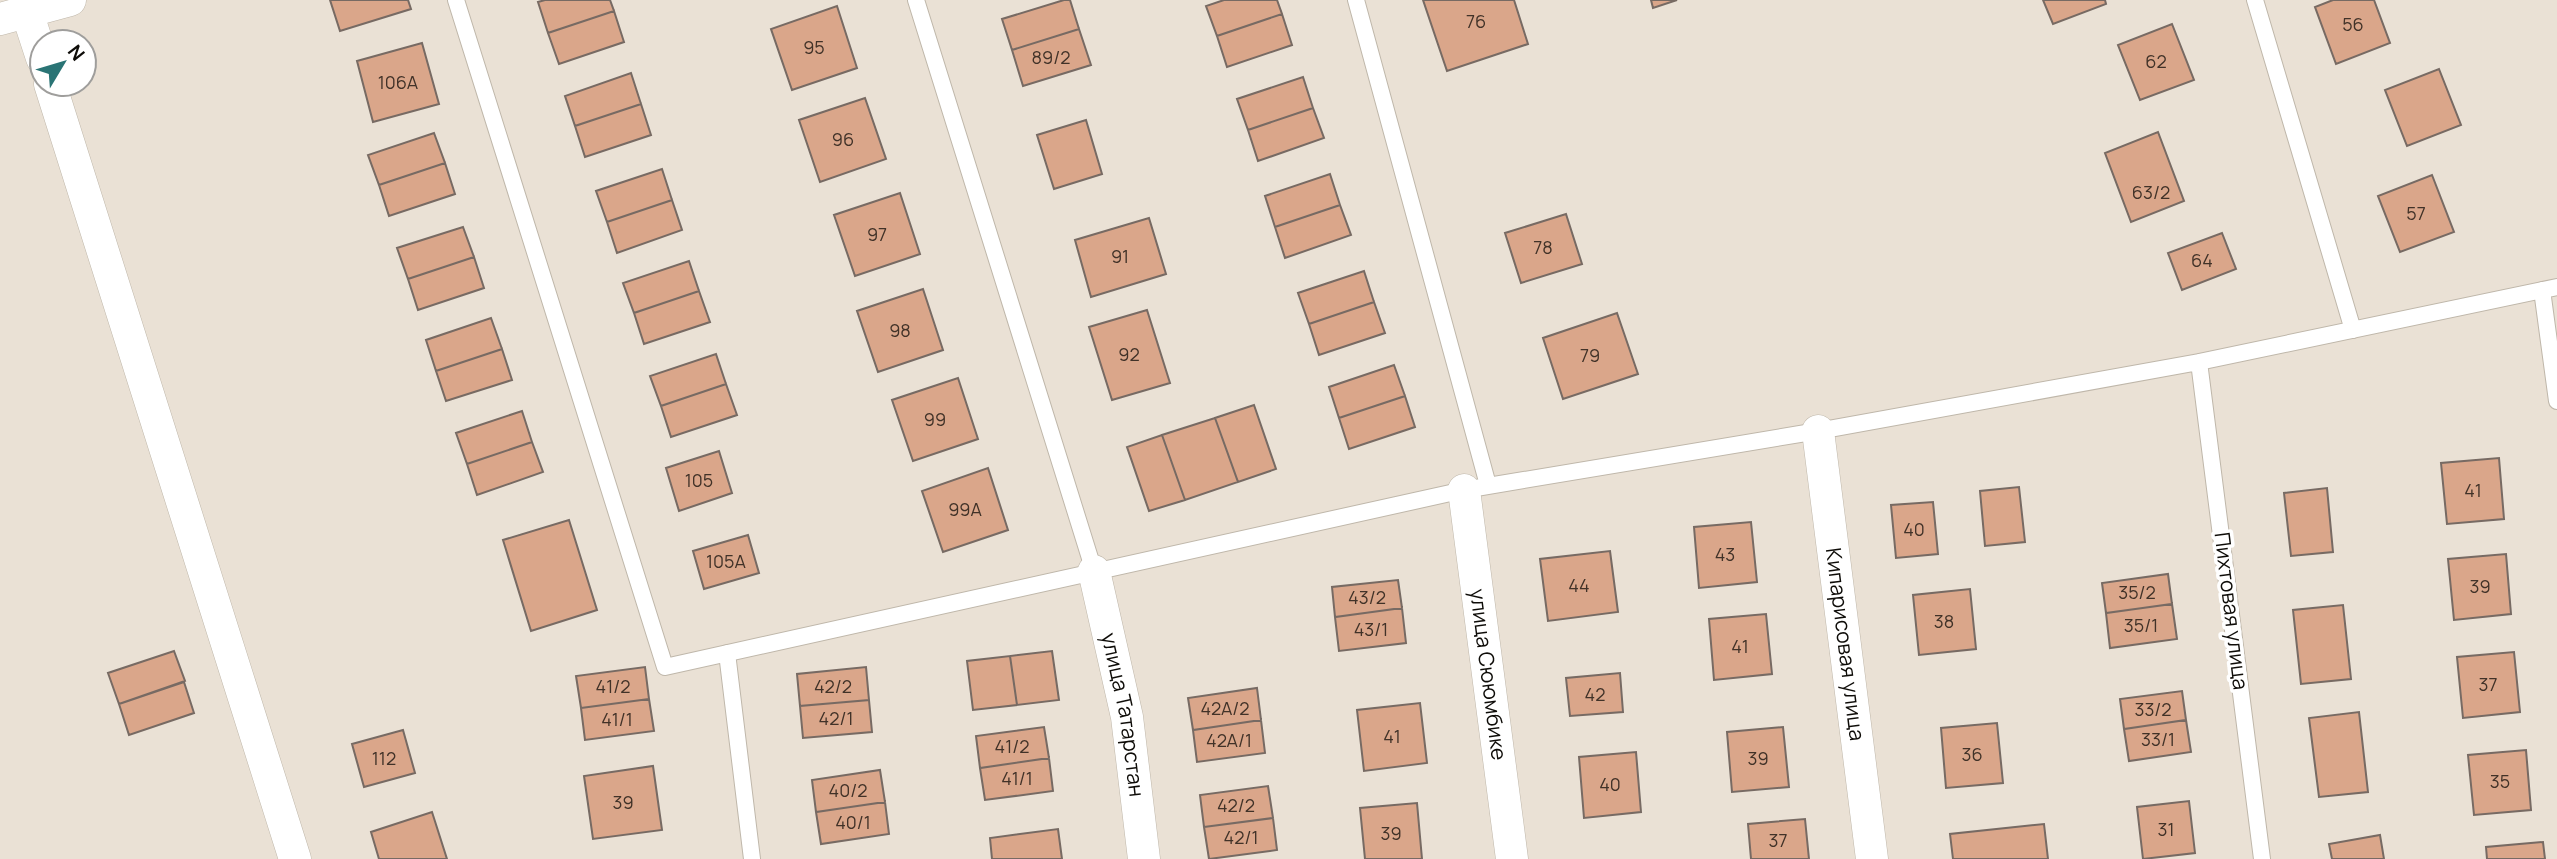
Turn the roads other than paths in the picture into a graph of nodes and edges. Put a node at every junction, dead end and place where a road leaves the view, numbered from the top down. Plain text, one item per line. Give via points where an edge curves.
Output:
1 (70, 0) edge
2 (456, 0) edge
3 (916, 0) edge
4 (1356, 0) edge
5 (2255, 0) edge
6 (14, 15) edge
7 (28, 36) edge
8 (54, 98) edge
9 (2550, 289) edge
10 (2353, 330) junction
11 (2199, 362) junction
12 (2557, 401) edge
13 (1818, 431) junction
14 (1476, 488) junction
15 (1094, 571) junction
16 (727, 653) junction
17 (295, 859) edge
18 (752, 859) edge
19 (1144, 859) edge
20 (1512, 859) edge
21 (1872, 859) edge
22 (2262, 859) edge

1 - 6 street
2 - 16 lane via 665,667
3 - 15 lane
4 - 14 lane
5 - 10 lane
6 - 7 street
8 - 17 street
9 - 10 lane
9 - 12 lane
10 - 11 lane
11 - 13 lane
11 - 22 lane, Пихтовая улица
13 - 14 lane
13 - 21 street, Кипарисовая улица
14 - 15 lane
14 - 20 street, улица Сююмбике
15 - 16 lane
15 - 19 street, улица Татарстан via 1126,717
16 - 18 lane

